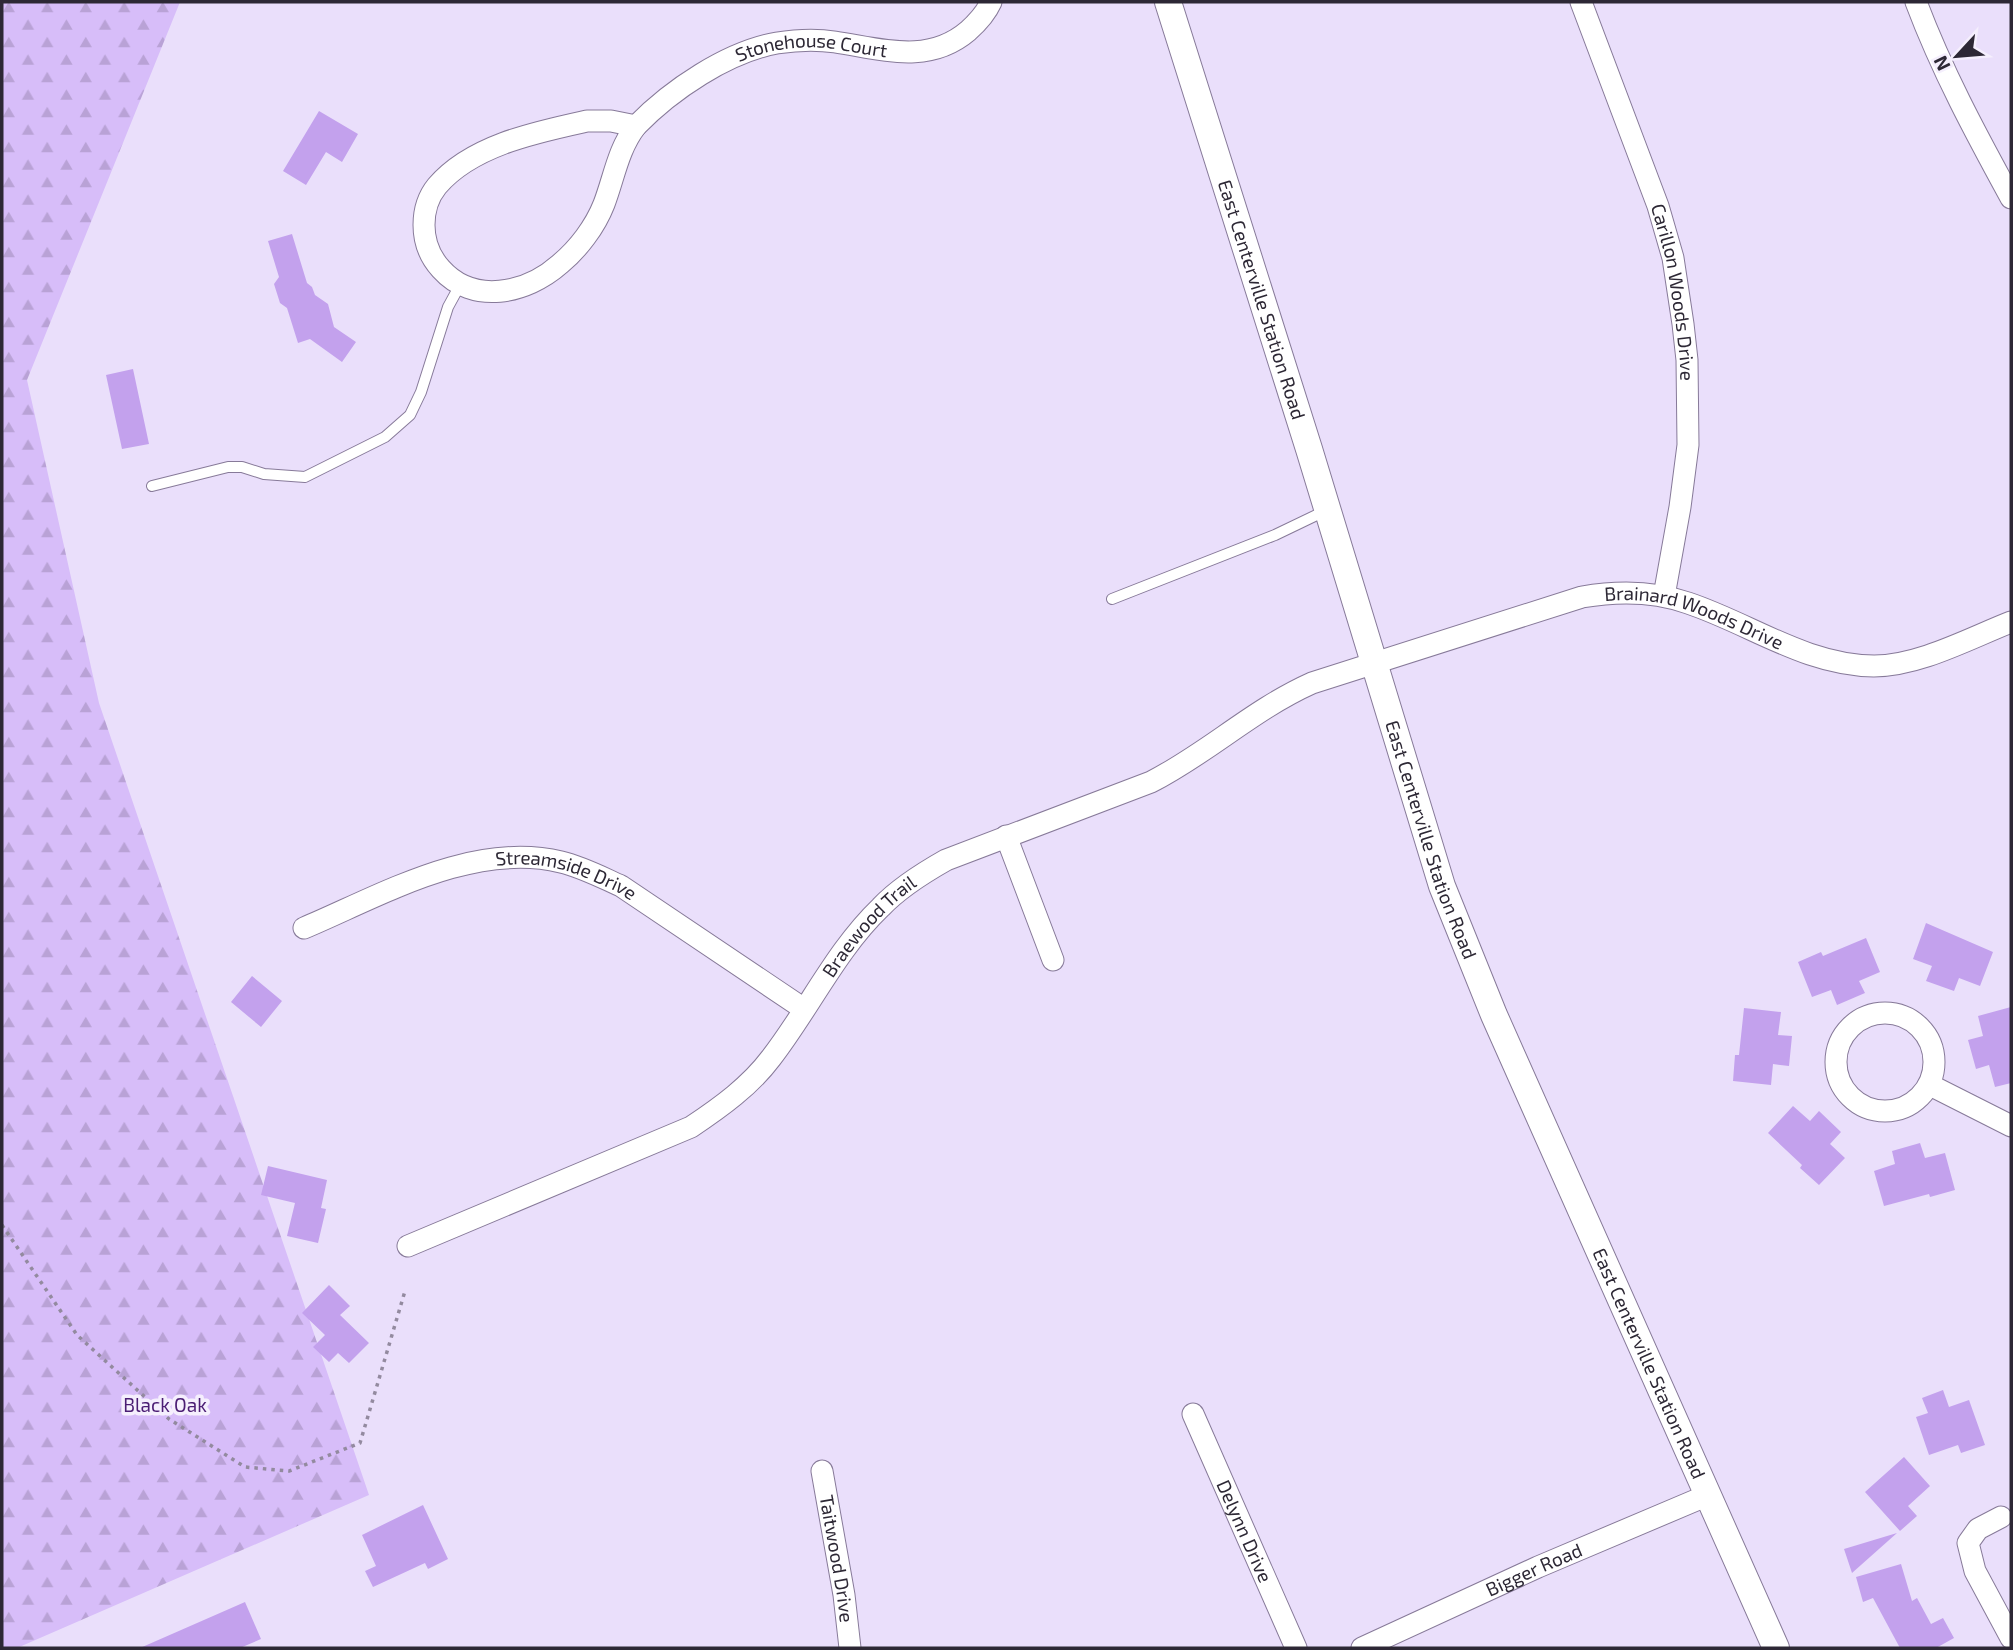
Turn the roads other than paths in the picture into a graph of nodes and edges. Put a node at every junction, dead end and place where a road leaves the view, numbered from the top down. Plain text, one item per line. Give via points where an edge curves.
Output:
1 (991, 2) edge
2 (1168, 2) edge
3 (1581, 2) edge
4 (1916, 2) edge
5 (636, 126) junction
6 (2011, 198) edge
7 (460, 285) junction
8 (152, 486) dead end
9 (1327, 510) junction
10 (1664, 596) junction
11 (1112, 599) dead end
12 (2011, 622) edge
13 (1374, 663) junction
14 (1006, 836) junction
15 (304, 928) dead end
16 (1053, 960) dead end
17 (804, 1009) junction
18 (1930, 1085) junction
19 (2011, 1126) edge
20 (408, 1246) dead end
21 (1193, 1414) dead end
22 (822, 1471) dead end
23 (1708, 1495) junction
24 (2001, 1517) dead end
25 (2011, 1638) edge
26 (850, 1648) edge
27 (1296, 1648) edge
28 (1362, 1648) edge
29 (1776, 1648) edge

1 - 5 street, Stonehouse Court via 966,32 936,48 904,53 806,40 747,51 699,76
2 - 9 street, East Centerville Station Road
3 - 10 street, Carillon Woods Drive via 1658,206 1673,258 1683,324 1688,445
4 - 6 street via 1961,107
5 - 7 street, Stonehouse Court via 618,159 596,221 559,265 539,278 496,293
5 - 7 street via 587,121 544,130 478,156 437,186 424,215 424,234 438,266
7 - 8 lane via 448,306 410,415 385,437 305,477 228,467
9 - 11 lane
9 - 13 street, East Centerville Station Road
10 - 12 street, Brainard Woods Drive via 1807,655 1847,664 1908,661
10 - 13 street, Brainard Woods Drive via 1629,592 1582,597
13 - 14 street, Braewood Trail via 1282,696 1151,782
13 - 23 street, East Centerville Station Road via 1442,887 1494,1015
14 - 16 street
14 - 17 street, Braewood Trail via 946,860 882,905
15 - 17 street, Streamside Drive via 444,869 472,861 533,857 590,871 621,886
17 - 20 street, Braewood Trail via 771,1059 723,1106 691,1127
18 - 18 street via 1935,1069 1929,1037 1904,1016 1872,1014 1851,1026 1838,1046 1838,1076 1844,1089 1867,1108 1896,1110 1921,1097
18 - 19 street
21 - 27 street, Delynn Drive
22 - 26 street, Taitwood Drive
23 - 28 street, Bigger Road
23 - 29 street, East Centerville Station Road
24 - 25 street via 1978,1529 1968,1543 1975,1571

